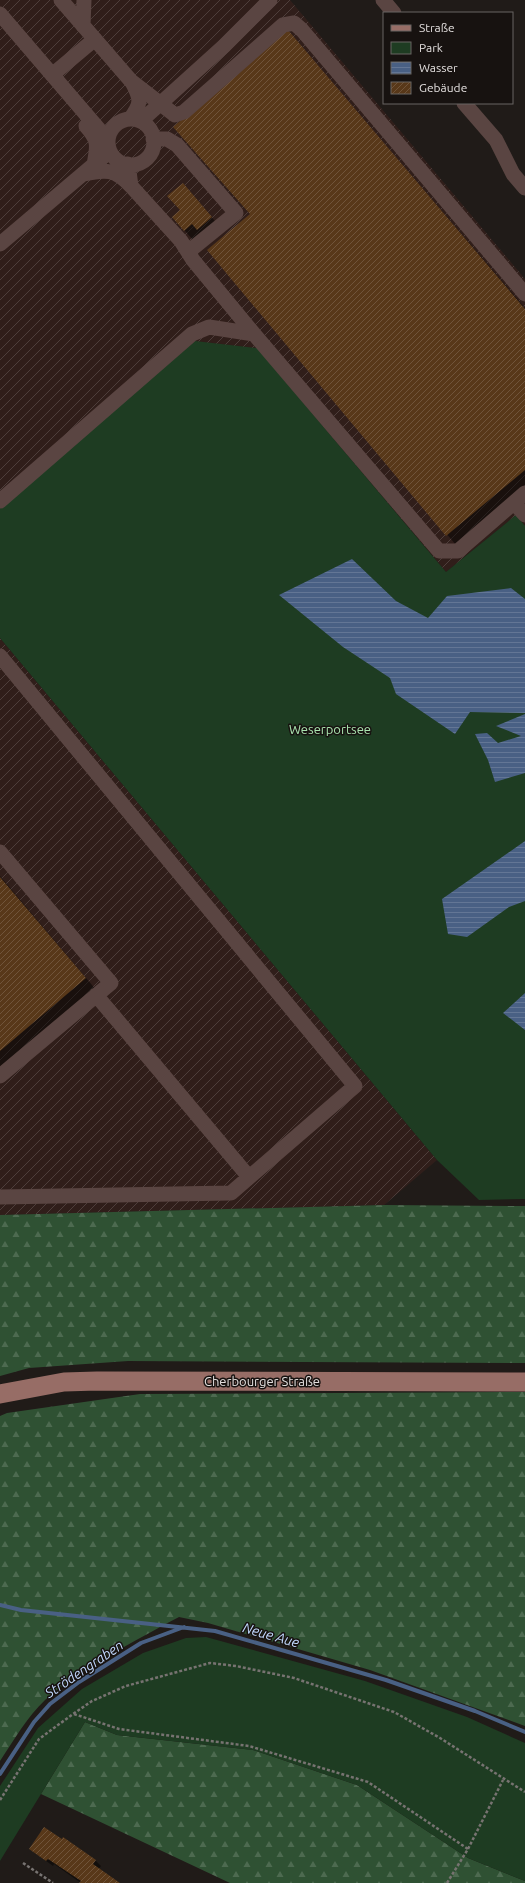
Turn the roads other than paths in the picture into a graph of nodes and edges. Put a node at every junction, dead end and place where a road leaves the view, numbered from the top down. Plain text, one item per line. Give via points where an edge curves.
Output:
1 (61, 0) edge
2 (84, 0) edge
3 (270, 0) edge
4 (383, 0) edge
5 (393, 12) edge
6 (0, 14) edge
7 (83, 26) junction
8 (95, 39) junction
9 (56, 80) junction
10 (131, 81) junction
11 (159, 104) junction
12 (465, 104) edge
13 (136, 120) junction
14 (153, 139) junction
15 (109, 146) junction
16 (128, 164) junction
17 (88, 170) junction
18 (131, 186) junction
19 (525, 188) edge
20 (0, 244) edge
21 (188, 252) junction
22 (525, 294) edge
23 (254, 334) junction
24 (520, 498) edge
25 (0, 501) edge
26 (525, 515) edge
27 (0, 656) edge
28 (0, 852) edge
29 (96, 995) junction
30 (0, 1076) edge
31 (249, 1177) junction
32 (0, 1198) edge
33 (525, 1382) edge
34 (0, 1394) edge

1 - 7 lane
2 - 7 lane
3 - 11 lane via 224,46
4 - 5 lane
6 - 9 lane
7 - 8 lane
8 - 9 lane
8 - 10 lane
9 - 15 lane
9 - 17 lane via 69,107 95,136 97,148
10 - 11 lane
10 - 13 lane via 139,97
11 - 13 lane
11 - 22 lane via 175,114 184,112 283,25 294,23
12 - 19 lane via 496,140 513,174
13 - 14 lane via 151,132
13 - 15 lane via 118,123 113,128
14 - 16 lane via 151,152 147,158 135,164
14 - 21 lane via 167,138 177,145 236,213
15 - 16 lane via 114,158
15 - 17 lane
16 - 18 lane
17 - 18 lane via 103,170 121,175
17 - 20 lane
18 - 21 lane via 182,241
21 - 23 lane
23 - 24 lane via 439,551 458,551
23 - 25 lane via 209,327 192,334
24 - 26 lane
27 - 31 lane via 355,1086
28 - 29 lane via 111,983
29 - 30 lane
29 - 31 lane
31 - 32 lane via 230,1193
33 - 34 main road, Cherbourger Straße via 97,1381 64,1382

